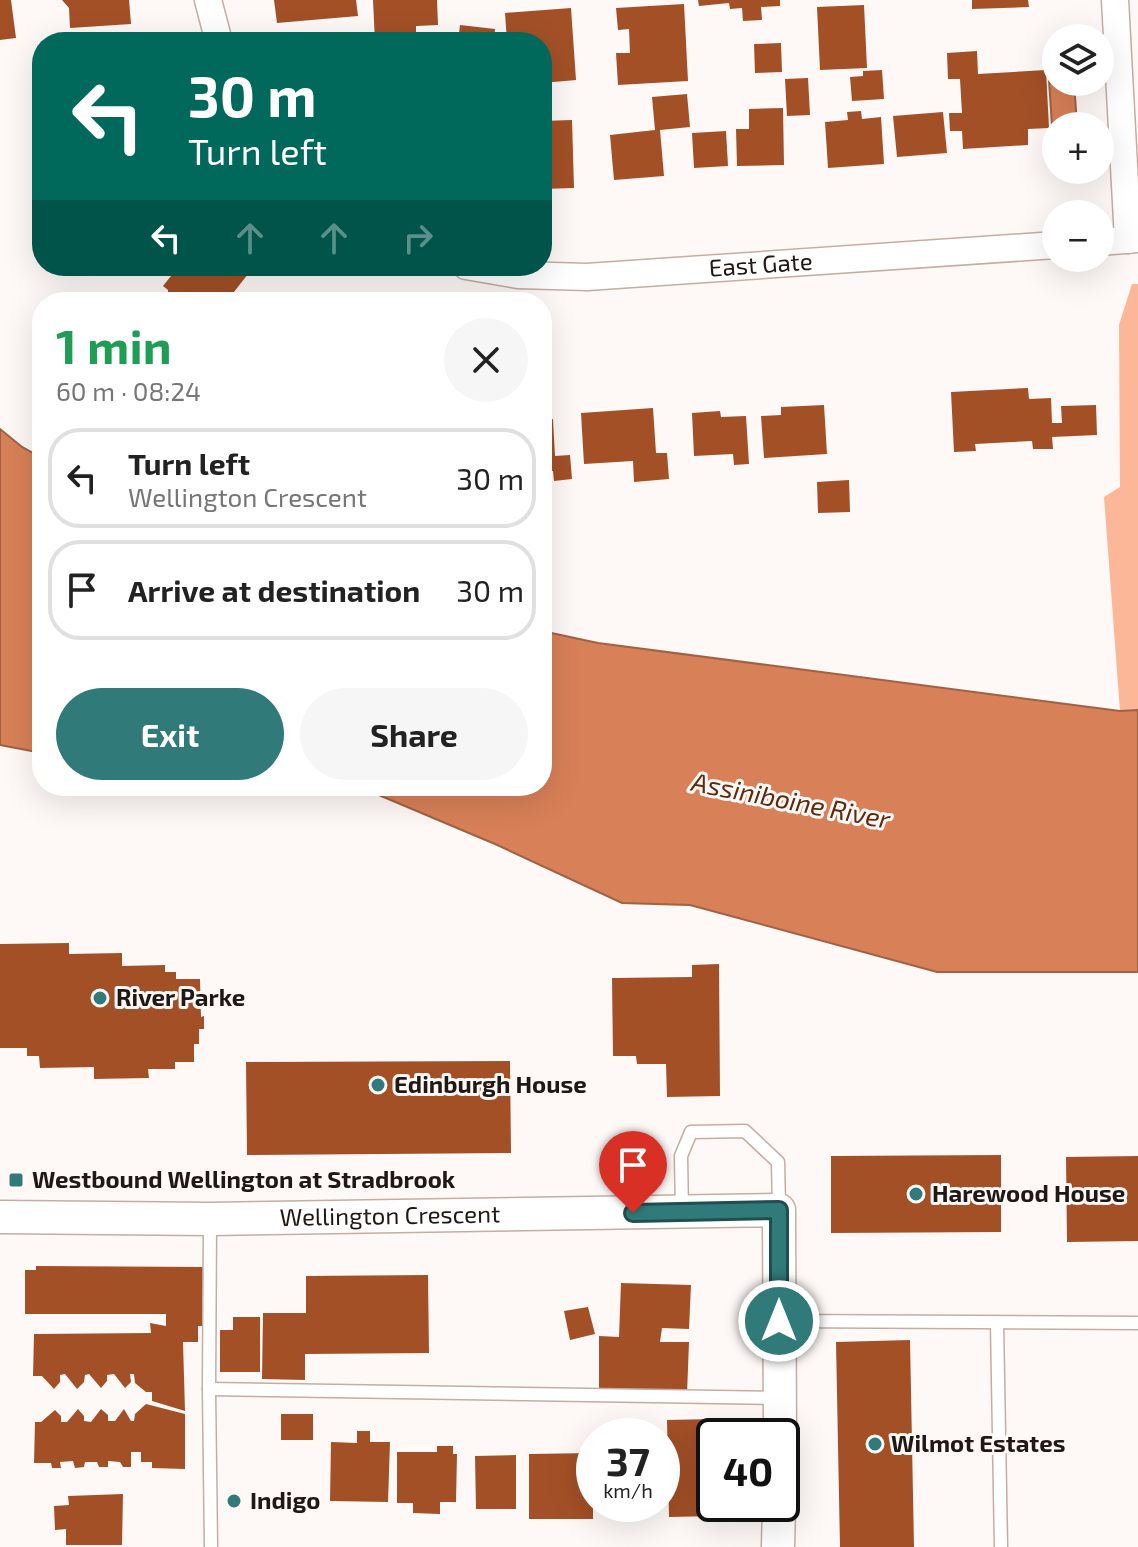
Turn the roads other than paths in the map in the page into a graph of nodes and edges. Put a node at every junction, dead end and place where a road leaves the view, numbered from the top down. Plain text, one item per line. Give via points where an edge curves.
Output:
1 (208, 0) edge
2 (1115, 0) edge
3 (216, 32) edge
4 (1133, 239) edge
5 (1042, 246) edge
6 (552, 276) edge
7 (779, 1210) junction
8 (682, 1212) junction
9 (0, 1217) edge
10 (210, 1219) junction
11 (779, 1321) junction
12 (997, 1323) junction
13 (1138, 1323) edge
14 (209, 1389) junction
15 (780, 1398) junction
16 (780, 1418) edge
17 (779, 1522) edge
18 (211, 1547) edge
19 (778, 1547) edge
20 (1001, 1547) edge

1 - 3 street
2 - 4 street
5 - 6 street, East Gate
7 - 8 street, Wellington Crescent
7 - 8 lane via 778,1162 745,1131 691,1132 681,1156
7 - 11 street
8 - 10 street, Wellington Crescent
9 - 10 street, Wellington Crescent
10 - 14 lane
11 - 12 lane
11 - 15 street
12 - 13 lane
12 - 20 lane
14 - 15 lane
14 - 18 lane
15 - 16 street
17 - 19 street

